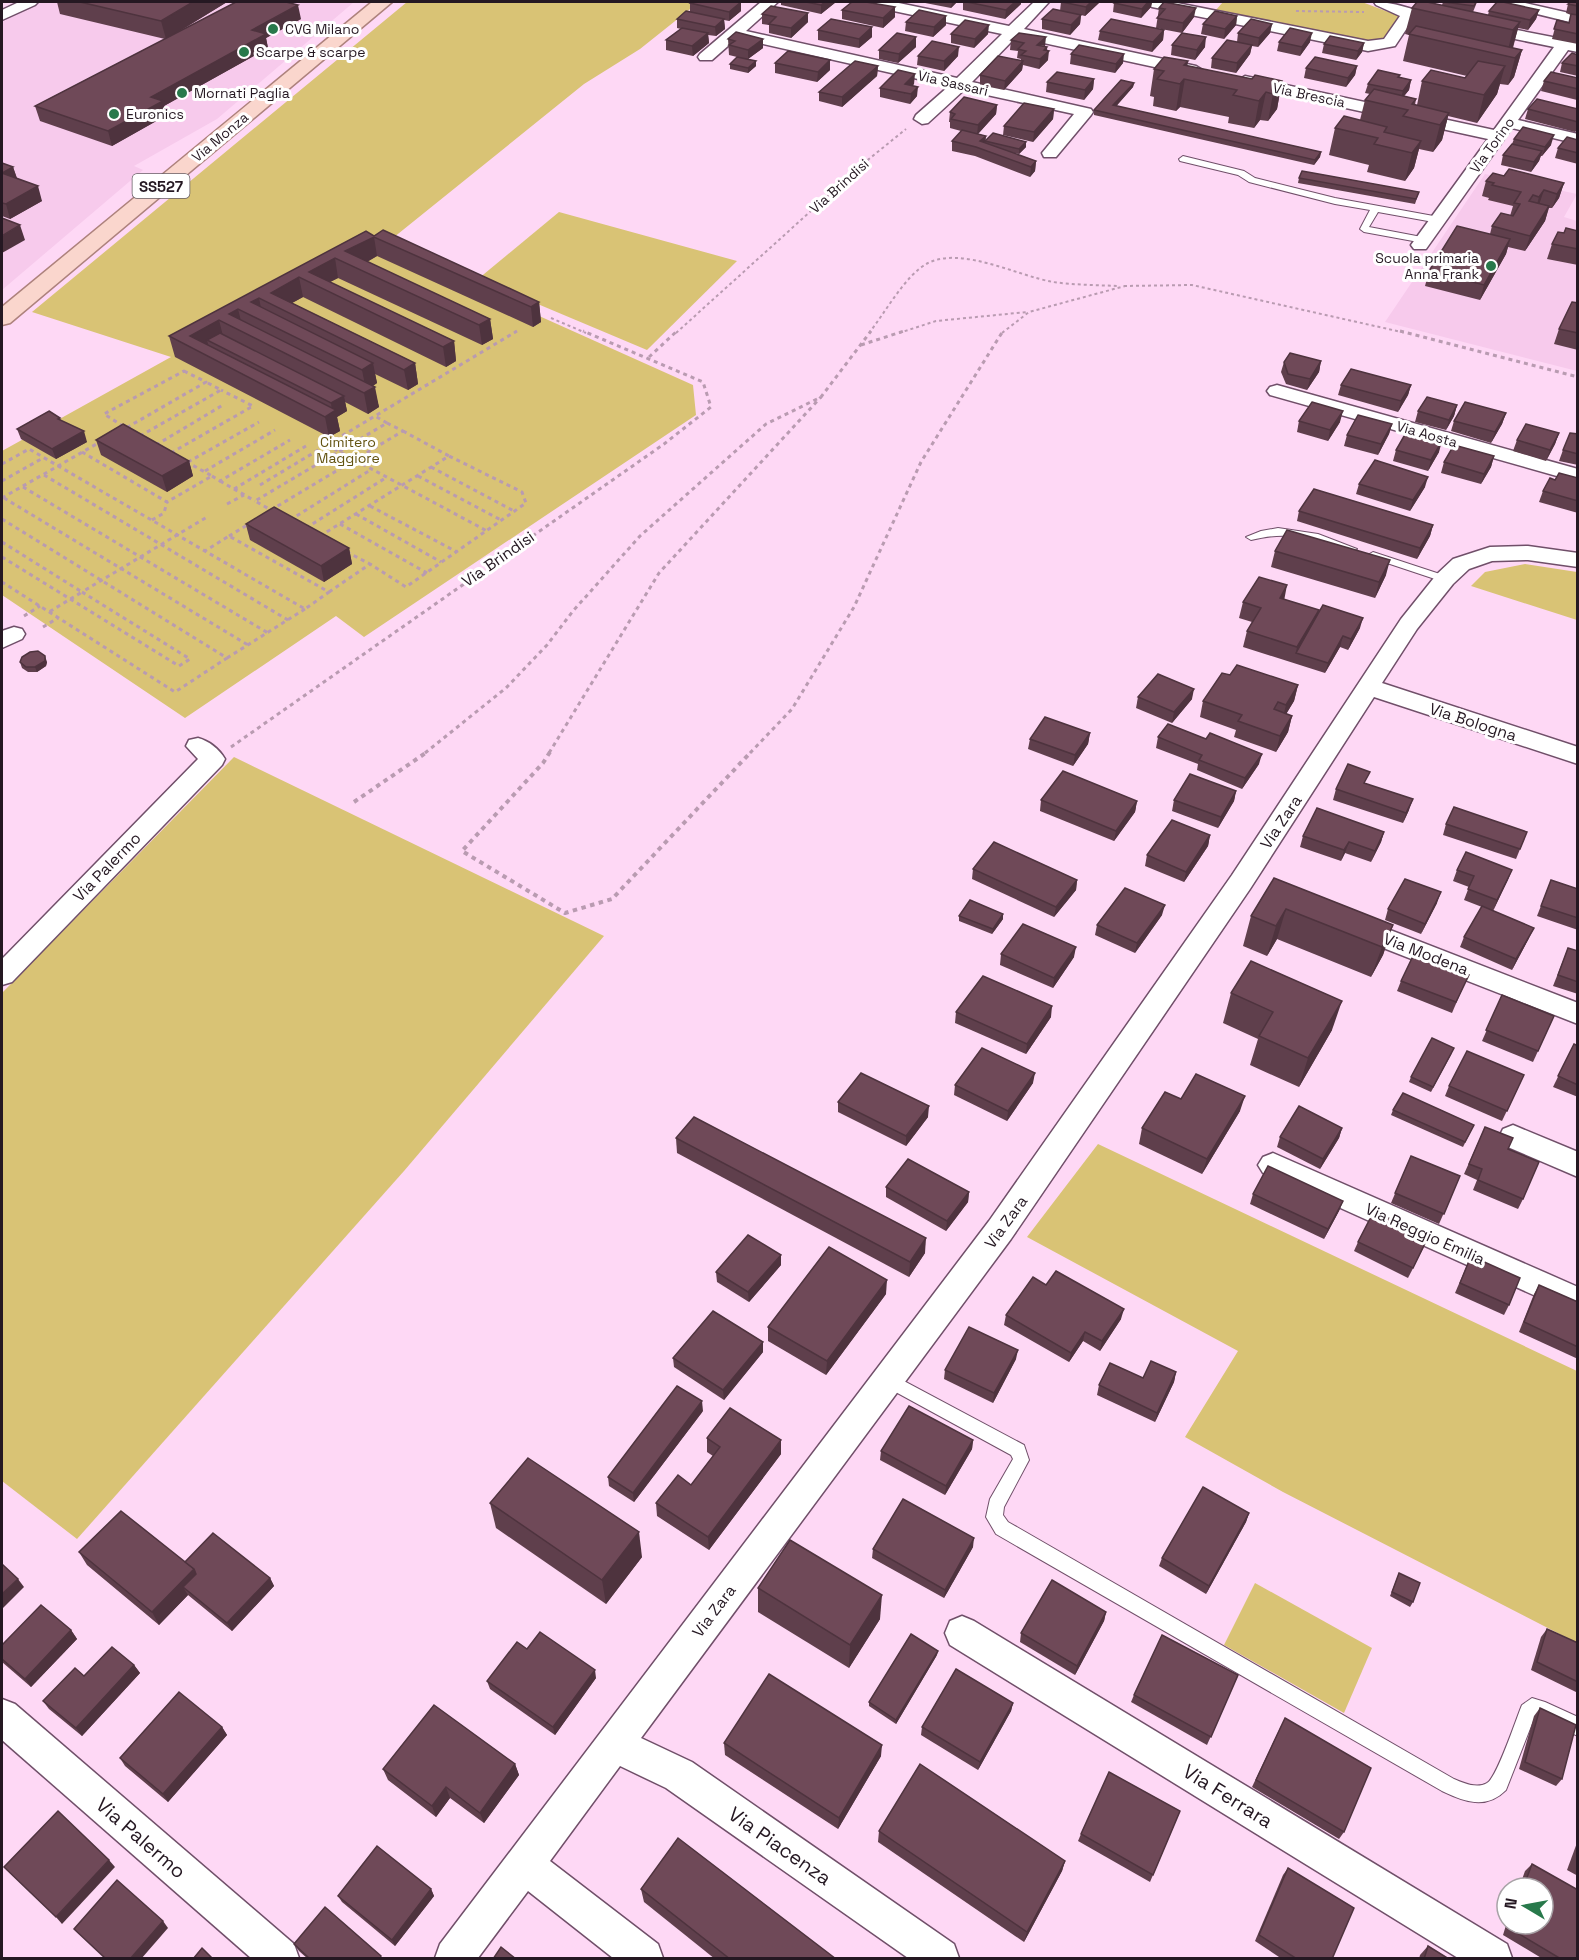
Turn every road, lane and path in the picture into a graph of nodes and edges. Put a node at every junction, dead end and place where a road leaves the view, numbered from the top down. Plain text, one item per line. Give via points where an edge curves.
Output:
1 (30, 2) edge
2 (383, 2) edge
3 (770, 2) edge
4 (875, 2) edge
5 (1042, 2) edge
6 (1152, 2) edge
7 (1381, 2) edge
8 (1505, 2) edge
9 (1287, 11) dead end
10 (1404, 11) junction
11 (1554, 15) junction
12 (2, 16) edge
13 (1443, 20) dead end
14 (1578, 20) edge
15 (1465, 25) edge
16 (1014, 31) junction
17 (735, 33) junction
18 (1544, 40) junction
19 (1571, 46) edge
20 (706, 57) dead end
21 (1210, 74) edge
22 (1233, 78) edge
23 (960, 85) junction
24 (922, 118) joint
25 (1508, 122) junction
26 (1498, 136) junction
27 (1578, 139) edge
28 (1050, 153) dead end
29 (1183, 159) dead end
30 (1376, 208) junction
31 (1439, 220) junction
32 (1422, 243) joint
33 (1125, 286) junction
34 (1029, 312) junction
35 (2, 318) edge
36 (551, 318) dead end
37 (519, 330) dead end
38 (860, 345) junction
39 (649, 357) junction
40 (1578, 377) edge
41 (206, 382) junction
42 (221, 390) junction
43 (1277, 392) dead end
44 (821, 397) junction
45 (223, 405) dead end
46 (375, 416) junction
47 (259, 422) dead end
48 (387, 423) junction
49 (126, 428) junction
50 (275, 430) dead end
51 (403, 431) junction
52 (117, 433) edge
53 (140, 436) junction
54 (108, 438) edge
55 (147, 440) edge
56 (290, 440) dead end
57 (327, 445) junction
58 (306, 446) dead end
59 (338, 452) junction
60 (82, 453) junction
61 (171, 453) junction
62 (448, 456) junction
63 (43, 458) junction
64 (355, 460) junction
65 (187, 462) junction
66 (2, 464) edge
67 (58, 466) junction
68 (431, 467) junction
69 (372, 469) junction
70 (204, 471) junction
71 (43, 475) junction
72 (213, 476) junction
73 (417, 476) junction
74 (1578, 476) edge
75 (387, 477) junction
76 (220, 480) junction
77 (2, 481) edge
78 (260, 485) dead end
79 (402, 485) junction
80 (22, 487) junction
81 (234, 489) junction
82 (244, 495) junction
83 (2, 498) edge
84 (255, 501) junction
85 (168, 502) junction
86 (226, 504) dead end
87 (369, 506) junction
88 (271, 510) junction
89 (514, 512) junction
90 (356, 514) junction
91 (262, 515) edge
92 (207, 516) dead end
93 (2, 519) edge
94 (152, 520) junction
95 (254, 520) edge
96 (290, 520) junction
97 (502, 520) junction
98 (340, 524) junction
99 (305, 529) junction
100 (487, 531) junction
101 (176, 535) junction
102 (229, 536) junction
103 (319, 537) junction
104 (1251, 537) dead end
105 (2, 542) edge
106 (329, 542) edge
107 (160, 544) junction
108 (339, 548) edge
109 (204, 551) junction
110 (457, 552) junction
111 (141, 556) junction
112 (2, 557) edge
113 (1578, 560) edge
114 (441, 562) junction
115 (370, 564) junction
116 (121, 568) junction
117 (427, 573) junction
118 (1445, 579) junction
119 (100, 581) junction
120 (2, 582) edge
121 (82, 592) junction
122 (329, 592) junction
123 (70, 599) junction
124 (40, 606) junction
125 (305, 609) junction
126 (49, 612) junction
127 (58, 618) junction
128 (288, 620) junction
129 (43, 627) dead end
130 (13, 630) edge
131 (268, 633) junction
132 (248, 645) junction
133 (227, 658) junction
134 (1369, 687) junction
135 (205, 752) joint
136 (1578, 756) edge
137 (354, 802) dead end
138 (1328, 916) edge
139 (2, 975) edge
140 (1578, 1014) edge
141 (1513, 1137) edge
142 (1273, 1165) dead end
143 (1578, 1166) edge
144 (1578, 1302) edge
145 (887, 1379) junction
146 (962, 1633) dead end
147 (2, 1717) edge
148 (1578, 1727) edge
149 (614, 1745) junction
150 (525, 1865) junction
151 (280, 1959) edge
152 (454, 1959) edge
153 (644, 1959) edge
154 (940, 1959) edge
155 (1493, 1959) edge

1 - 12 street
2 - 35 main road, Via Monza / SS527
3 - 17 street
4 - 16 street
5 - 16 street
6 - 10 street via 1368,46 1389,43
7 - 10 street
8 - 11 street
9 - 10 path
10 - 13 street
11 - 14 street
11 - 18 street
15 - 18 street
16 - 21 street
16 - 23 street
17 - 20 street
17 - 23 street, Via Sassari
18 - 19 street
19 - 25 street, Via Torino
22 - 26 street, Via Brescia
23 - 24 street
23 - 28 street, Via Sassari via 1085,112
24 - 39 path, Via Brindisi via 864,162
25 - 26 street, Via Torino
25 - 27 street
26 - 31 street, Via Torino
29 - 30 lane via 1241,173 1252,180
30 - 31 lane
30 - 32 lane via 1364,229
31 - 32 street, Via Torino
33 - 34 path
33 - 38 path via 1053,282 951,258 929,263 914,274
33 - 40 path via 1192,285 1252,297 1367,322
34 - 38 path via 936,321
34 - 44 path via 1004,331 921,462 854,607 792,709 612,899 565,913 462,851 543,763 659,573
36 - 39 path, Via Brindisi
37 - 46 path
38 - 44 path
39 - 135 path, Via Brindisi via 704,382 711,406 664,444
41 - 42 path
41 - 49 path
41 - 49 path via 184,371 104,414
42 - 53 path
42 - 61 path via 253,406
43 - 74 street, Via Aosta
44 - 137 path via 766,424 640,537 506,688 434,747
45 - 61 path via 155,444
46 - 48 path
46 - 57 path
47 - 65 path
48 - 51 path
48 - 59 path
49 - 52 path
49 - 53 path
50 - 70 path
51 - 62 path
51 - 64 path
53 - 55 path
54 - 60 path
56 - 76 path
57 - 59 path
57 - 78 path
58 - 81 path
59 - 64 path
59 - 84 path
60 - 67 path
60 - 85 path
61 - 65 path
62 - 68 path
62 - 89 path via 522,492 526,503
63 - 66 path via 29,449
63 - 67 path
63 - 77 path
64 - 69 path
64 - 88 path
65 - 70 path
67 - 71 path
67 - 94 path
68 - 73 path
68 - 89 path
69 - 75 path
69 - 96 path
70 - 72 path
71 - 80 path
71 - 107 path
72 - 76 path
72 - 85 path
73 - 79 path
73 - 97 path
75 - 79 path
75 - 99 path
76 - 81 path
79 - 87 path
79 - 100 path
80 - 83 path
80 - 111 path
81 - 82 path
82 - 84 path
82 - 86 path
83 - 116 path
84 - 88 path
85 - 94 path via 164,513
87 - 90 path
87 - 110 path
88 - 91 path
88 - 96 path
89 - 97 path
90 - 98 path
90 - 114 path
92 - 101 path
93 - 119 path
94 - 101 path
95 - 102 path
96 - 99 path
97 - 100 path
98 - 103 path
98 - 117 path
99 - 103 path
100 - 110 path
101 - 107 path
101 - 109 path
102 - 109 path
102 - 122 path
103 - 106 path
104 - 118 lane via 1270,531 1292,531
105 - 121 path
107 - 111 path
107 - 128 path
108 - 115 path
109 - 125 path
110 - 114 path
111 - 116 path
111 - 131 path
112 - 123 path
113 - 118 street, Via Zara via 1528,553 1490,554 1461,564
114 - 117 path
115 - 117 path via 406,587
115 - 122 path
116 - 119 path
116 - 132 path
118 - 134 street, Via Zara
119 - 121 path
119 - 133 path
120 - 124 path
121 - 123 path
121 - 123 path via 190,659 178,666
122 - 125 path
123 - 126 path
124 - 126 path
124 - 130 path
125 - 128 path
126 - 127 path
127 - 129 path
127 - 133 path via 175,692
128 - 131 path
131 - 132 path
132 - 133 path
134 - 136 street, Via Bologna
134 - 145 street, Via Zara via 1252,886
135 - 139 street, Via Palermo
138 - 140 street, Via Modena
141 - 143 street
142 - 144 street, Via Reggio Emilia
145 - 148 lane via 1018,1450 1022,1460 996,1505 994,1517 1002,1528 1448,1785 1469,1794 1494,1791 1532,1707
145 - 149 street, Via Zara
146 - 155 street, Via Ferrara
147 - 151 street, Via Palermo
149 - 150 street, Via Zara
149 - 154 street, Via Piacenza via 679,1775
150 - 152 street, Via Zara
150 - 153 street

